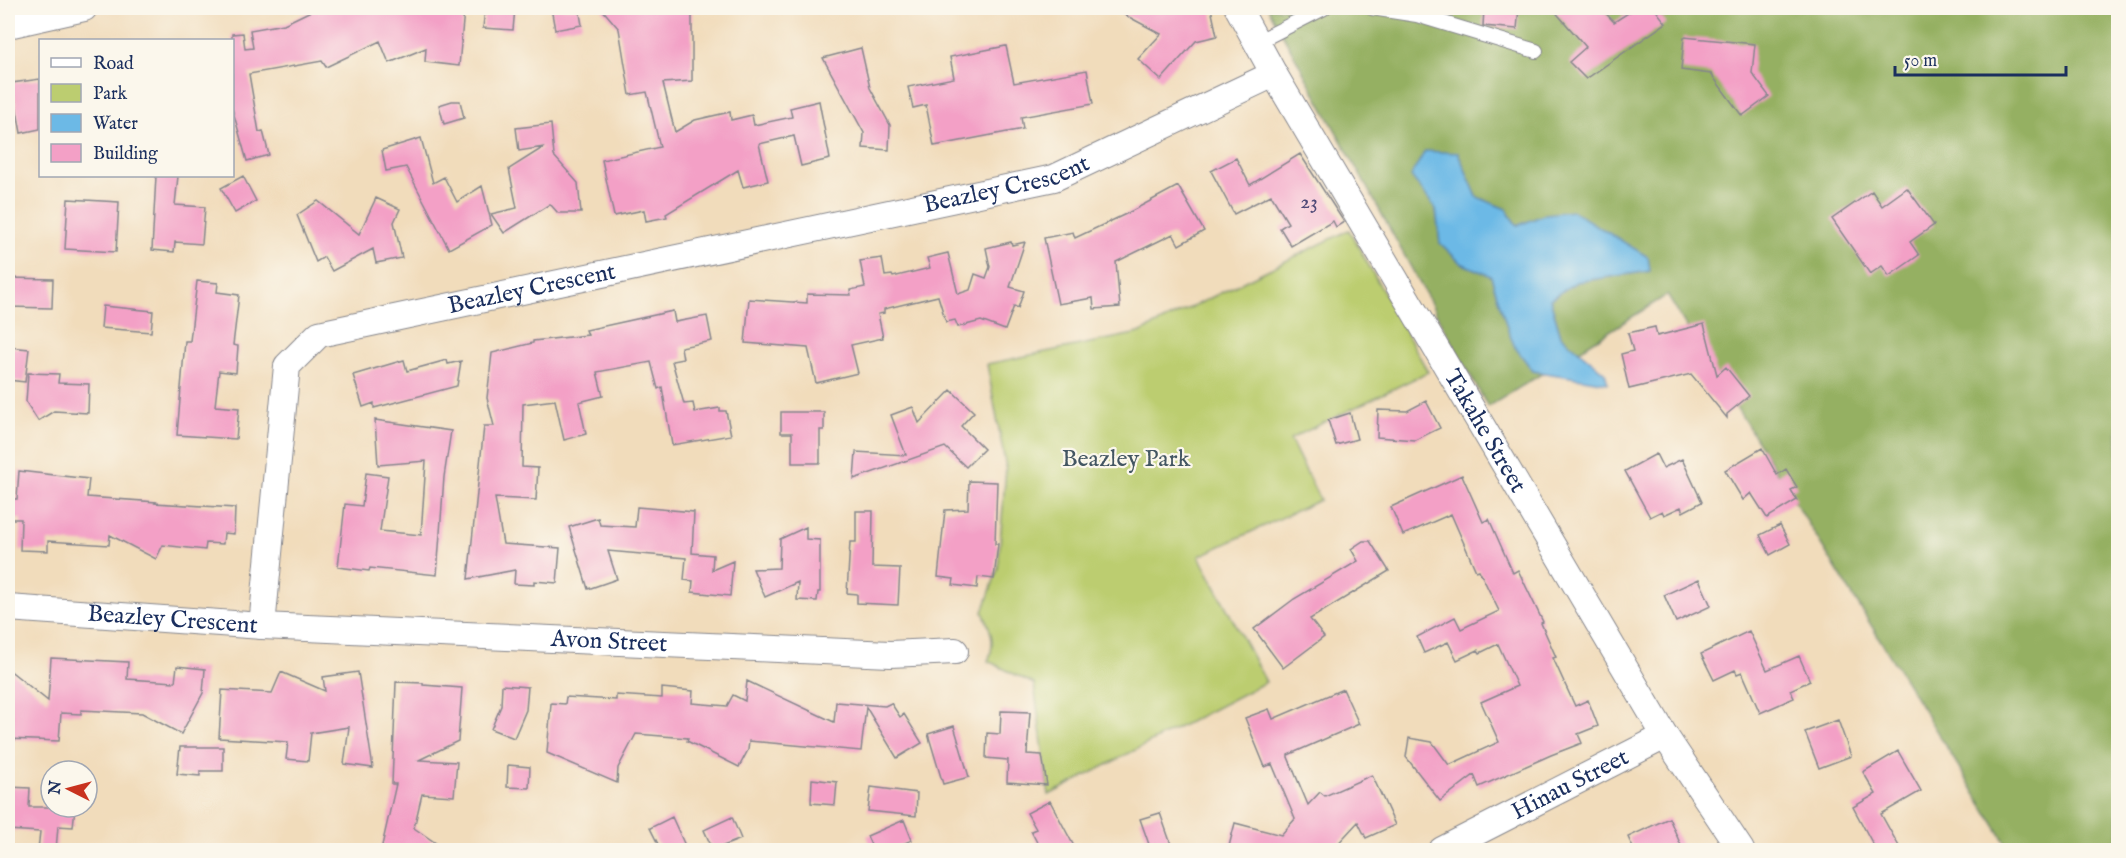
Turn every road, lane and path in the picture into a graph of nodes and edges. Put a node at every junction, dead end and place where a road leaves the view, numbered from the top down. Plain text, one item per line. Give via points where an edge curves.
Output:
1 (84, 8) edge
2 (1238, 8) edge
3 (1324, 8) edge
4 (1371, 8) edge
5 (8, 25) edge
6 (1257, 42) junction
7 (1536, 51) dead end
8 (1275, 74) junction
9 (8, 608) edge
10 (262, 626) junction
11 (955, 651) dead end
12 (1665, 736) junction
13 (1442, 850) edge
14 (1741, 850) edge

1 - 5 street
2 - 6 street, Takahe Street
3 - 6 lane
4 - 7 lane via 1417,15
6 - 8 street, Takahe Street
8 - 10 street, Beazley Crescent via 1054,178 319,334 286,366
8 - 12 street, Takahe Street
9 - 10 street, Beazley Crescent
10 - 11 street, Avon Street via 890,654
12 - 13 street, Hinau Street
12 - 14 street, Takahe Street

